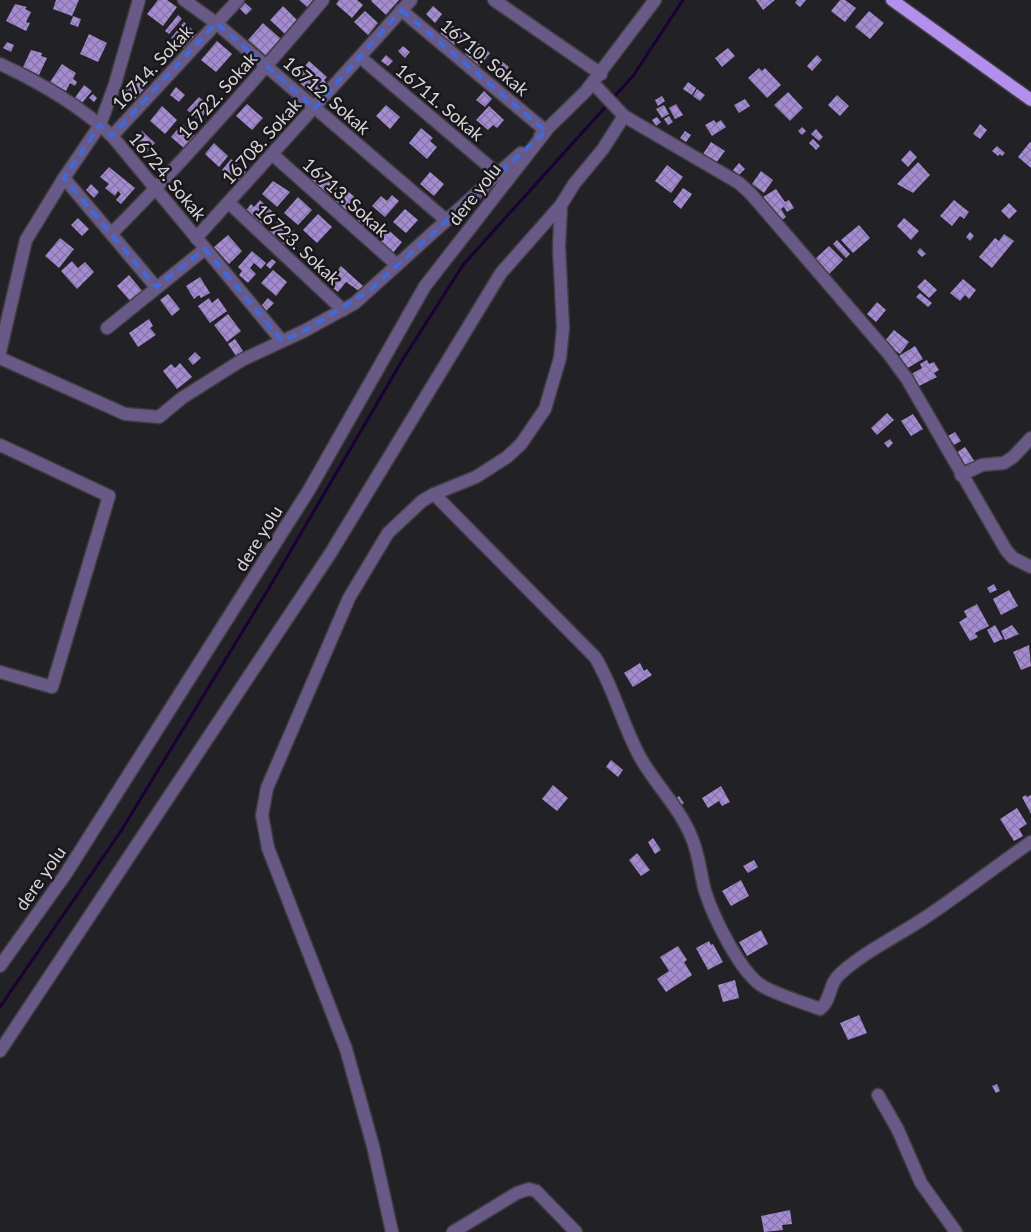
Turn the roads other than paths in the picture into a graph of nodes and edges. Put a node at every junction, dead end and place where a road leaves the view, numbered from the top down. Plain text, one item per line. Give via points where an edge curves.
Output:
1 (138, 0) edge
2 (184, 0) edge
3 (238, 0) edge
4 (323, 0) edge
5 (411, 0) edge
6 (494, 0) edge
7 (638, 0) edge
8 (892, 0) edge
9 (654, 2) edge
10 (401, 10) junction
11 (216, 23) junction
12 (360, 57) junction
13 (0, 64) edge
14 (267, 66) junction
15 (597, 79) junction
16 (1031, 100) edge
17 (315, 108) junction
18 (622, 112) junction
19 (100, 125) junction
20 (546, 131) junction
21 (112, 136) junction
22 (272, 154) junction
23 (498, 174) junction
24 (64, 178) junction
25 (156, 188) junction
26 (229, 203) junction
27 (561, 205) junction
28 (446, 220) junction
29 (112, 233) junction
30 (196, 238) junction
31 (205, 249) junction
32 (397, 266) junction
33 (156, 286) junction
34 (343, 310) junction
35 (107, 328) dead end
36 (282, 341) junction
37 (0, 352) edge
38 (0, 358) edge
39 (1031, 438) edge
40 (0, 445) edge
41 (961, 475) junction
42 (434, 494) junction
43 (1031, 567) edge
44 (0, 672) edge
45 (1031, 842) edge
46 (0, 966) edge
47 (0, 1051) edge
48 (878, 1095) dead end
49 (392, 1232) edge
50 (452, 1232) edge
51 (576, 1232) edge
52 (956, 1232) edge

1 - 19 street
2 - 11 street, 16712. Sokak
3 - 11 street, 16714. Sokak
4 - 14 street, 16722. Sokak
5 - 10 street, 16708. Sokak
6 - 15 street
7 - 9 street
8 - 16 main road
9 - 15 street
10 - 12 street, 16708. Sokak
10 - 20 street, 16710. Sokak
11 - 14 street, 16712. Sokak
11 - 21 street, 16714. Sokak
12 - 17 street, 16708. Sokak
12 - 23 street, 16711. Sokak
13 - 19 street, 16724. Sokak via 45,88
14 - 17 street, 16712. Sokak
14 - 25 street, 16722. Sokak
15 - 18 street via 605,95
15 - 20 street
17 - 22 street, 16708. Sokak
17 - 28 street, 16712. Sokak
18 - 27 street via 604,149
18 - 41 street via 752,194 888,353 907,379
19 - 21 street, 16724. Sokak
19 - 24 street
20 - 23 street
20 - 46 street, dere yolu via 425,286 309,490 75,858
21 - 25 street, 16724. Sokak
22 - 26 street, 16708. Sokak
22 - 32 street, 16713. Sokak
23 - 28 street
24 - 29 street
24 - 37 street via 26,240
25 - 29 street, 16722. Sokak
25 - 30 street, 16724. Sokak
26 - 30 street, 16708. Sokak
26 - 34 street, 16723. Sokak
27 - 42 street via 559,247 563,328 560,358 545,409 521,444 507,457 476,477
27 - 47 street via 501,273 330,554
28 - 32 street
29 - 33 street
30 - 31 street, 16724. Sokak
31 - 33 street
31 - 36 street, 16724. Sokak
32 - 34 street
33 - 35 street
34 - 36 street
36 - 38 street via 214,377 159,417 125,414
39 - 41 street via 1004,463 982,465
40 - 44 street via 109,496 52,687
41 - 43 street via 1006,550 1013,558
42 - 45 street via 595,657 606,675 638,754 692,837 713,912 742,964 762,987 820,1009 826,1005 831,986 839,975
42 - 49 street via 388,533 350,598 267,788 262,814 268,848 355,1078
48 - 52 street via 898,1130 921,1183
50 - 51 street via 529,1189 536,1191

